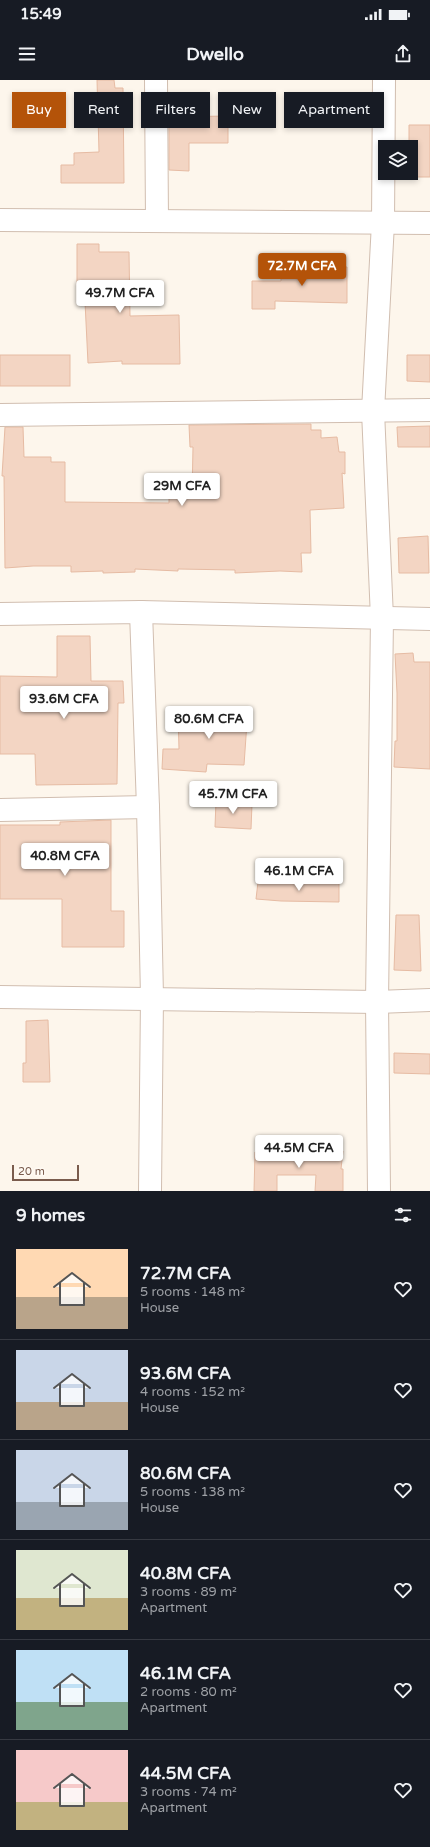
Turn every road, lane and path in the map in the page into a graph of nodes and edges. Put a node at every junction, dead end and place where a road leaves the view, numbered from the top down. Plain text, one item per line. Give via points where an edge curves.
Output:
1 (156, 80) edge
2 (384, 80) edge
3 (0, 220) edge
4 (157, 221) junction
5 (383, 223) junction
6 (430, 223) edge
7 (430, 410) edge
8 (373, 411) junction
9 (0, 415) edge
10 (141, 612) junction
11 (0, 614) edge
12 (382, 618) junction
13 (430, 618) edge
14 (148, 807) junction
15 (0, 810) edge
16 (0, 996) edge
17 (152, 997) junction
18 (430, 1000) edge
19 (377, 1002) junction
20 (150, 1191) edge
21 (379, 1191) edge

1 - 4 street
2 - 5 street
3 - 4 street
4 - 5 street
5 - 6 street
5 - 8 street
7 - 8 street
8 - 9 street
8 - 12 street
10 - 11 street
10 - 12 street
10 - 14 street
12 - 13 street
12 - 19 street
14 - 15 street
14 - 17 street
16 - 17 street
17 - 19 street
17 - 20 street
18 - 19 street
19 - 21 street

